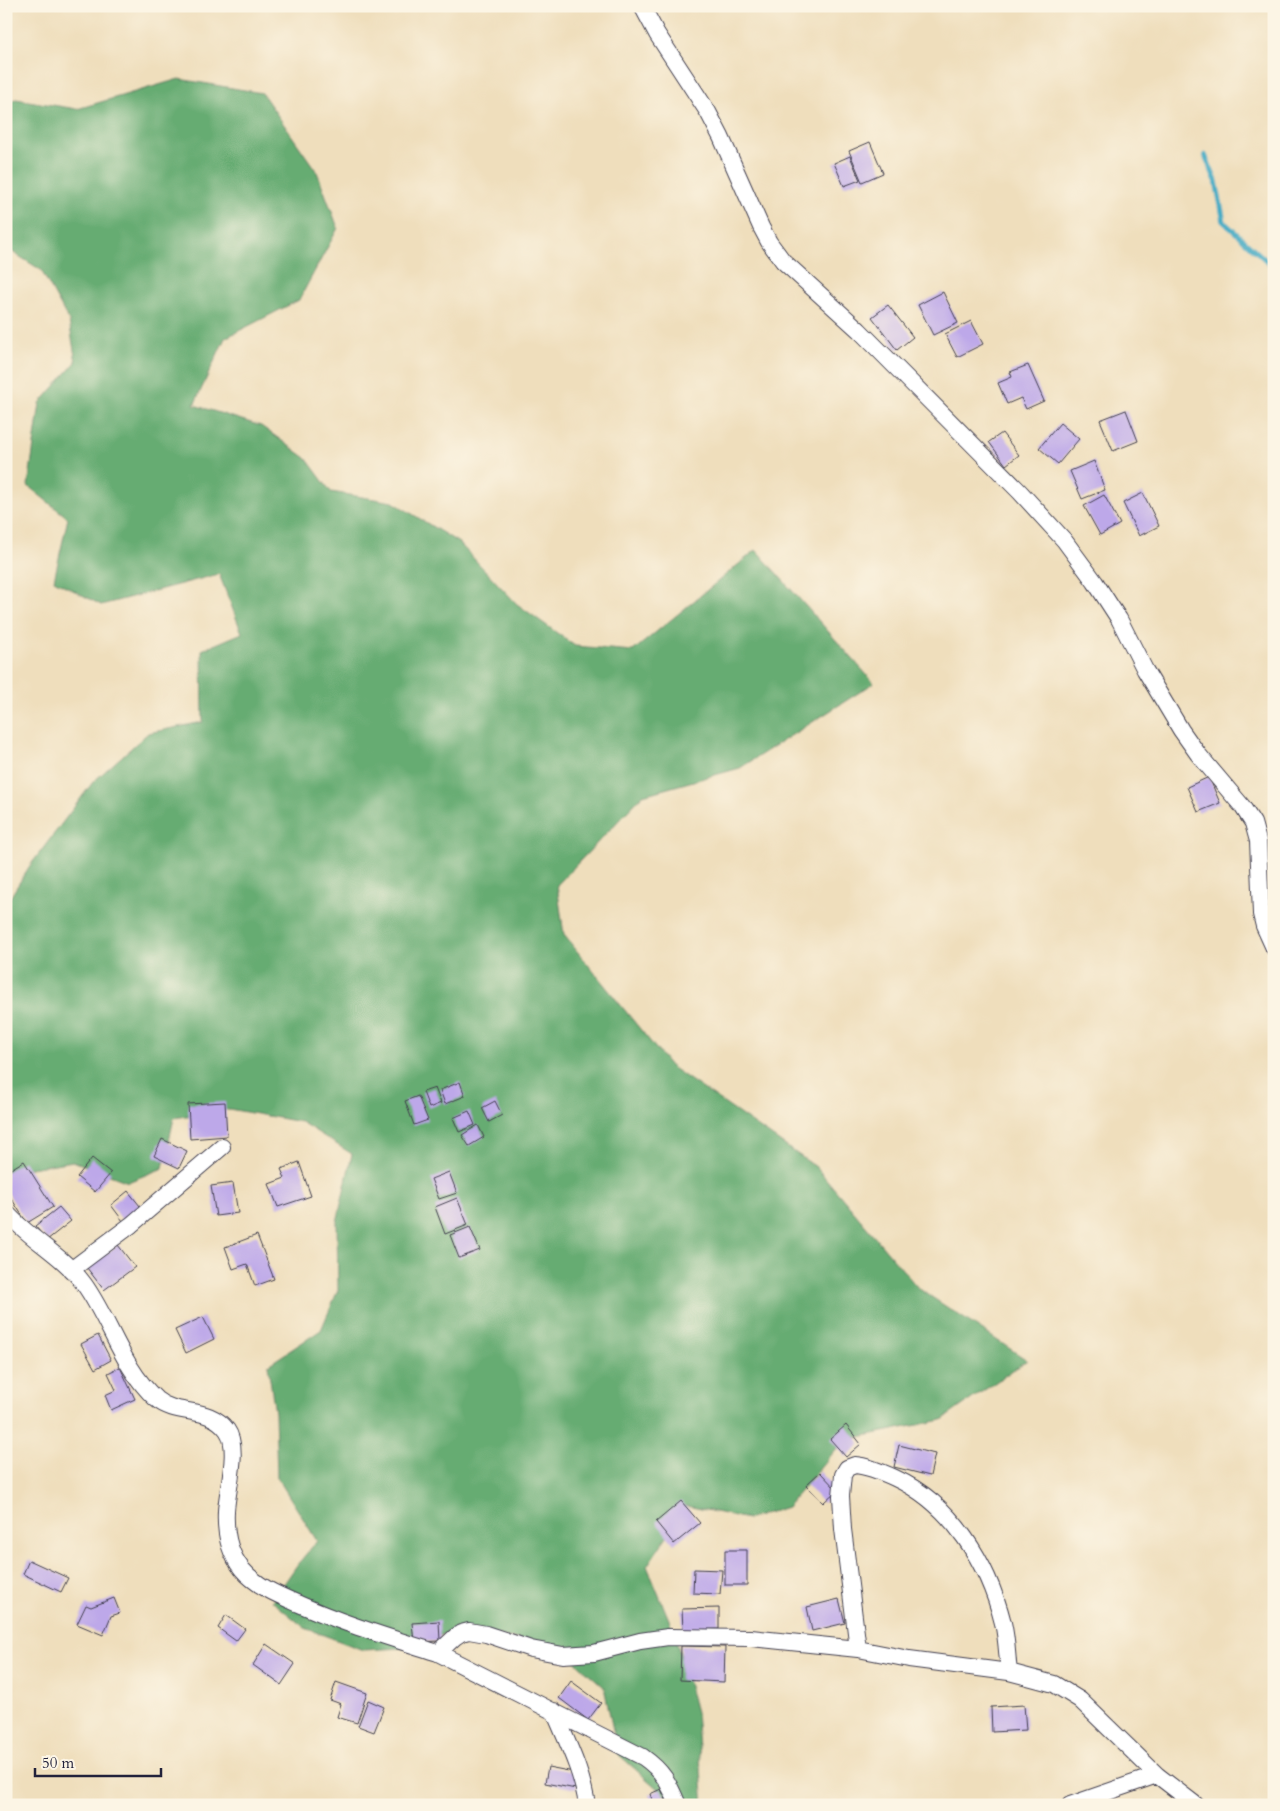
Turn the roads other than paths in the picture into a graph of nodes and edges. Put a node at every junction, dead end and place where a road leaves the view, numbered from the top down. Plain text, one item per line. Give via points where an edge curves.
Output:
1 (642, 6) edge
2 (1274, 948) edge
3 (222, 1147) dead end
4 (6, 1212) edge
5 (71, 1270) junction
6 (858, 1650) junction
7 (438, 1654) junction
8 (1009, 1672) junction
9 (554, 1711) junction
10 (1157, 1776) junction
11 (587, 1805) edge
12 (678, 1805) edge
13 (1070, 1805) edge
14 (1196, 1805) edge

1 - 2 street via 708,112 761,227 779,257 858,330 1020,492 1064,540 1096,582 1181,730 1253,823 1258,841 1261,914
3 - 5 street
4 - 5 street
5 - 7 street via 91,1294 118,1347 155,1398 177,1409 206,1414 227,1429 233,1451 226,1526 234,1557 247,1574 273,1593 335,1620
6 - 7 street via 751,1638 668,1637 563,1655 469,1632 455,1636
6 - 8 street
6 - 8 street via 841,1496 843,1475 847,1468 855,1465 885,1473 914,1486 936,1504 967,1540 996,1597 1004,1625
7 - 9 street
8 - 10 street via 1054,1684 1080,1700
9 - 11 street via 578,1768
9 - 12 street via 654,1765 666,1778
10 - 13 street
10 - 14 street

